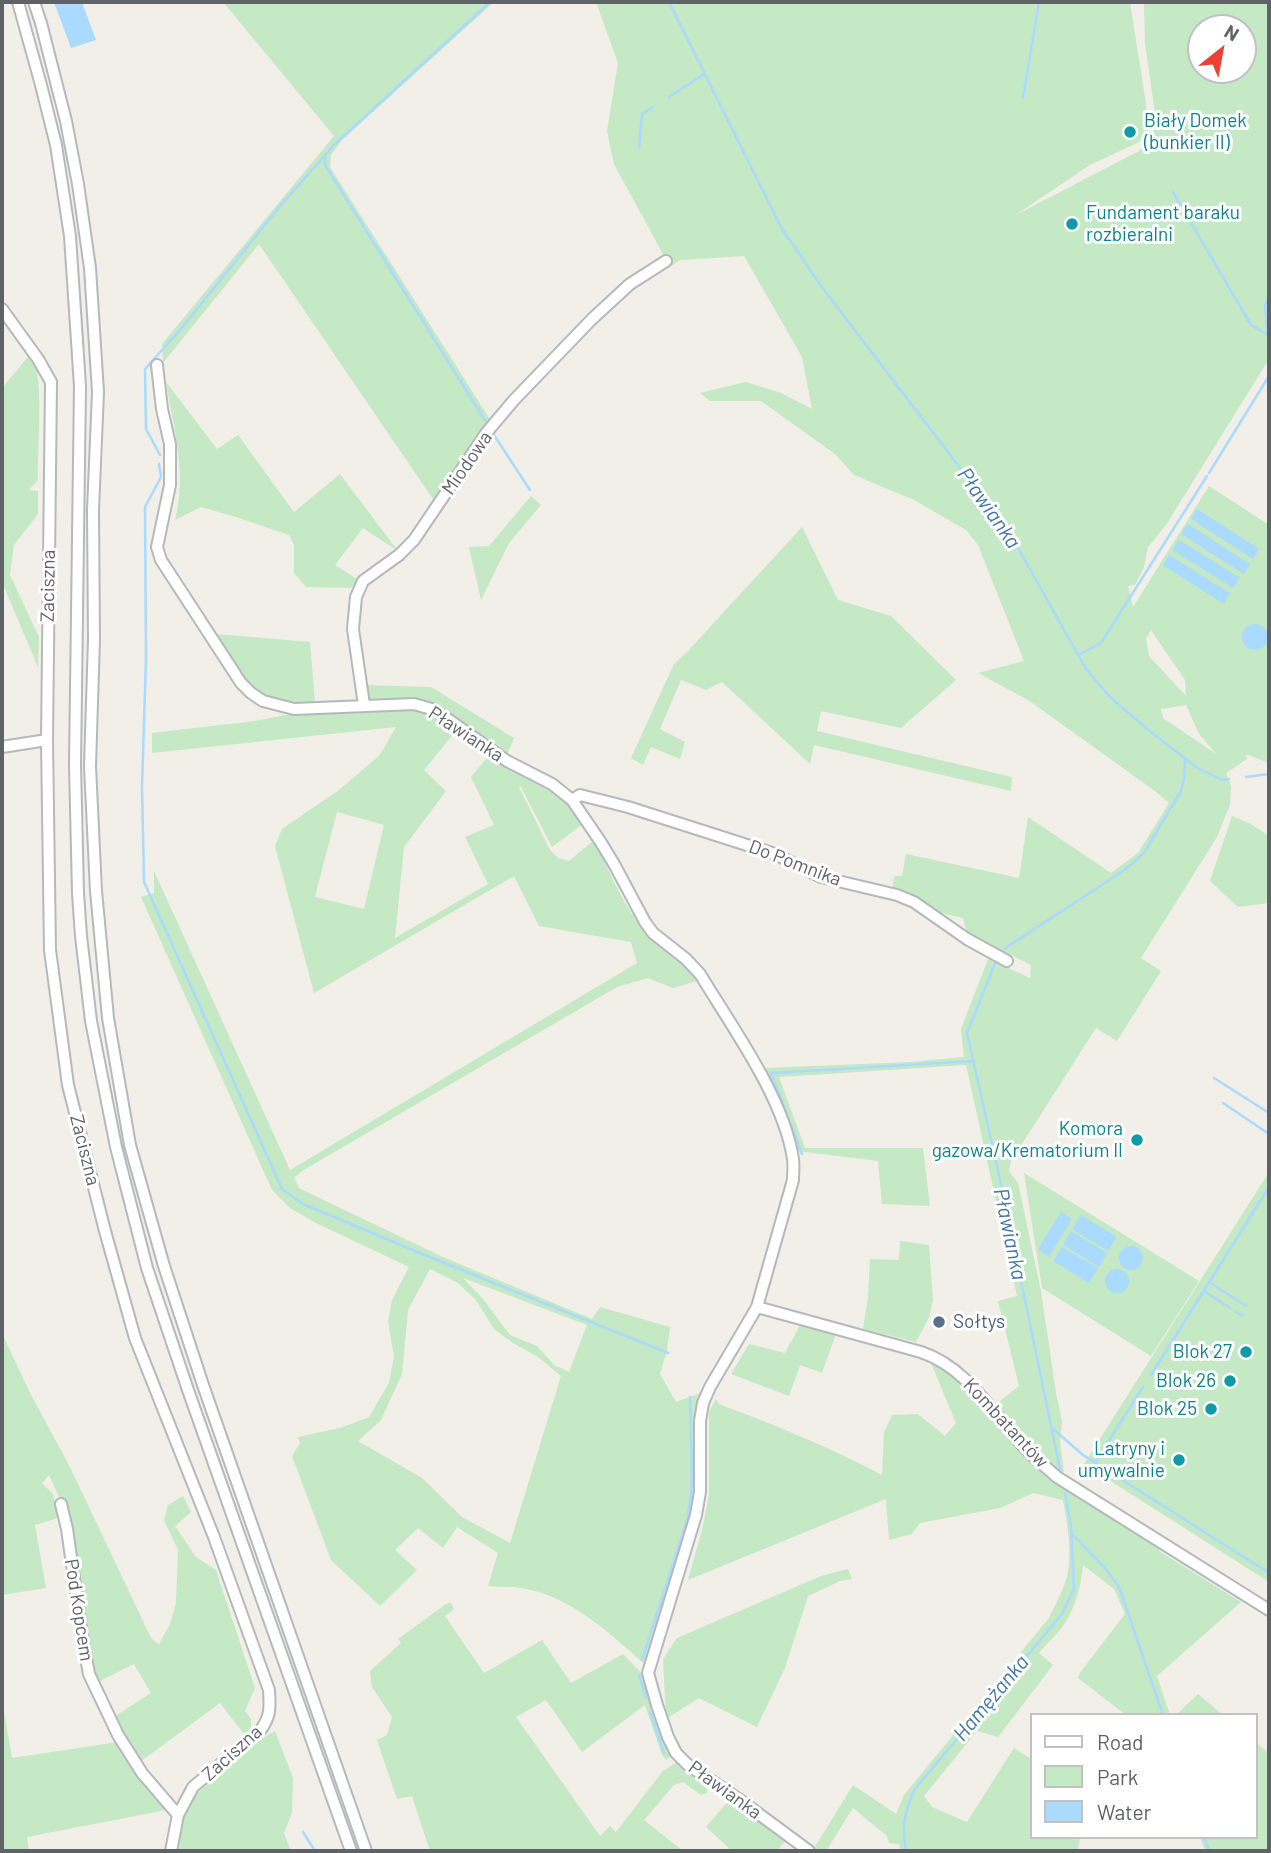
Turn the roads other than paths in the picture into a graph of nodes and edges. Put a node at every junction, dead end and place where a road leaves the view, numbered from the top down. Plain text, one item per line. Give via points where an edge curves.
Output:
1 (18, 2) edge
2 (34, 2) edge
3 (666, 261) dead end
4 (2, 309) edge
5 (157, 365) dead end
6 (363, 705) junction
7 (47, 740) junction
8 (2, 747) edge
9 (572, 800) junction
10 (1007, 961) dead end
11 (757, 1307) junction
12 (61, 1504) dead end
13 (1269, 1610) edge
14 (178, 1815) junction
15 (171, 1851) edge
16 (351, 1851) edge
17 (366, 1851) edge
18 (809, 1851) edge

1 - 16 street via 55,145 70,236 80,386 75,765 78,893 92,1021 116,1147 147,1268
2 - 17 street via 66,121 90,268 98,392 90,766 108,1018 128,1132 202,1385
3 - 6 street, Miodowa via 630,284 514,400 414,540 363,581 356,597 354,629
4 - 7 street, Zaciszna via 51,382
5 - 6 street, Pławianka via 170,444 170,485 157,547 161,560 251,693 294,709
6 - 9 street, Pławianka via 414,704 435,710
7 - 8 street
7 - 14 street, Zaciszna via 50,950 68,1085 135,1338 269,1690 264,1726 193,1787
9 - 10 street, Do Pomnika via 580,795 628,807 775,854 821,877 897,895
9 - 11 street, Pławianka via 653,933 700,974 766,1083 787,1132 793,1180
11 - 13 street, Kombatantów via 941,1360 961,1375 1029,1452 1057,1476
11 - 18 street, Pławianka via 703,1404 696,1515 648,1673 676,1753
12 - 14 street, Pod Kopcem via 89,1674 118,1735 142,1773
14 - 15 street, Zaciszna

